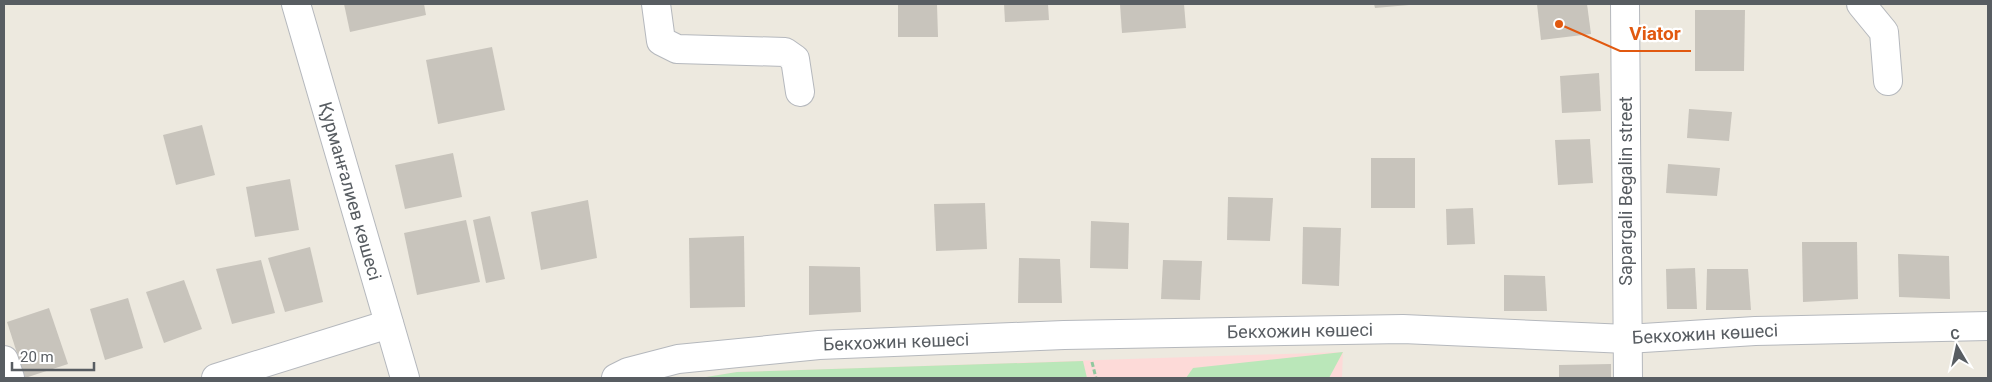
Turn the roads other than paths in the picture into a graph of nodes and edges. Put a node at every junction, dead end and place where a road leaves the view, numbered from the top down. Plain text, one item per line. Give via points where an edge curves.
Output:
1 (296, 4) edge
2 (656, 4) edge
3 (1625, 4) edge
4 (1861, 4) edge
5 (1888, 81) dead end
6 (800, 92) dead end
7 (389, 324) junction
8 (1988, 326) edge
9 (1627, 339) junction
10 (4, 360) edge
11 (10, 378) edge
12 (216, 378) edge
13 (405, 378) edge
14 (616, 378) edge
15 (1628, 378) edge

1 - 7 street, Қурманғалиев көшесі
2 - 6 street via 661,41 677,49 785,52 795,59
3 - 9 street, Sapargali Begalin street
4 - 5 street via 1884,32
7 - 12 street
7 - 13 street, Қурманғалиев көшесі
8 - 9 street, Бекхожин көшесі via 1755,331
9 - 14 street, Бекхожин көшесі via 1403,329 1078,335 819,345 678,358
9 - 15 street, Sapargali Begalin street
10 - 11 street

